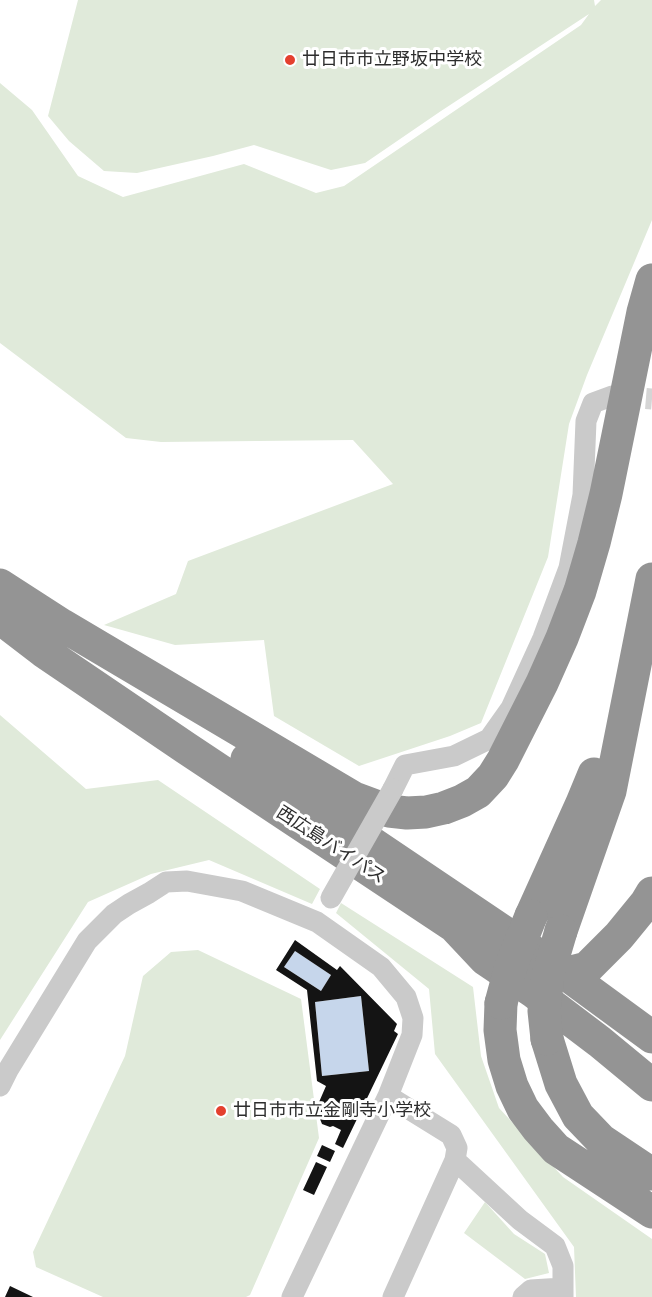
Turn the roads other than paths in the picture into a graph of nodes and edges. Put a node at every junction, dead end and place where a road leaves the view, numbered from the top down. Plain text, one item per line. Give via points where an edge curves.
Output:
1 (652, 280) edge
2 (612, 396) tunnel mouth
3 (652, 579) edge
4 (0, 585) edge
5 (0, 618) edge
6 (639, 642) junction
7 (391, 800) junction
8 (652, 894) edge
9 (317, 922) junction
10 (454, 926) junction
11 (552, 977) junction
12 (652, 1037) edge
13 (652, 1066) edge
14 (652, 1085) edge
15 (0, 1086) edge
16 (388, 1096) junction
17 (455, 1160) junction
18 (652, 1174) edge
19 (652, 1212) edge
20 (563, 1292) edge
21 (292, 1297) edge
22 (393, 1297) edge
23 (523, 1297) edge

1 - 7 highway via 606,494 580,591 513,741 493,776 478,792 462,801 426,812 407,813
2 - 7 street via 593,403 586,421 583,495 569,568 511,708 489,739 454,756 405,765
3 - 6 highway
4 - 7 highway via 354,798
4 - 11 highway, 西広島バイパス via 54,628
5 - 10 highway, 西広島バイパス via 43,651
6 - 18 highway, bridge via 610,791 561,931 548,975 544,1011 547,1039 561,1084 578,1116 601,1140
6 - 19 highway, bridge via 620,707 587,792 511,966 501,1003 500,1030 512,1086 538,1129 556,1149
7 - 9 street, bridge
8 - 11 highway via 587,968
9 - 15 street via 242,891 187,881 166,882 114,914 87,941
9 - 16 street via 381,967 406,997 413,1018 412,1035
10 - 11 highway
10 - 14 highway, 西広島バイパス via 485,959 534,992
11 - 12 highway, 西広島バイパス
11 - 13 highway
16 - 17 street via 451,1136
16 - 21 street
17 - 20 street via 520,1220 555,1246 562,1266
17 - 22 street
20 - 23 street via 531,1290

